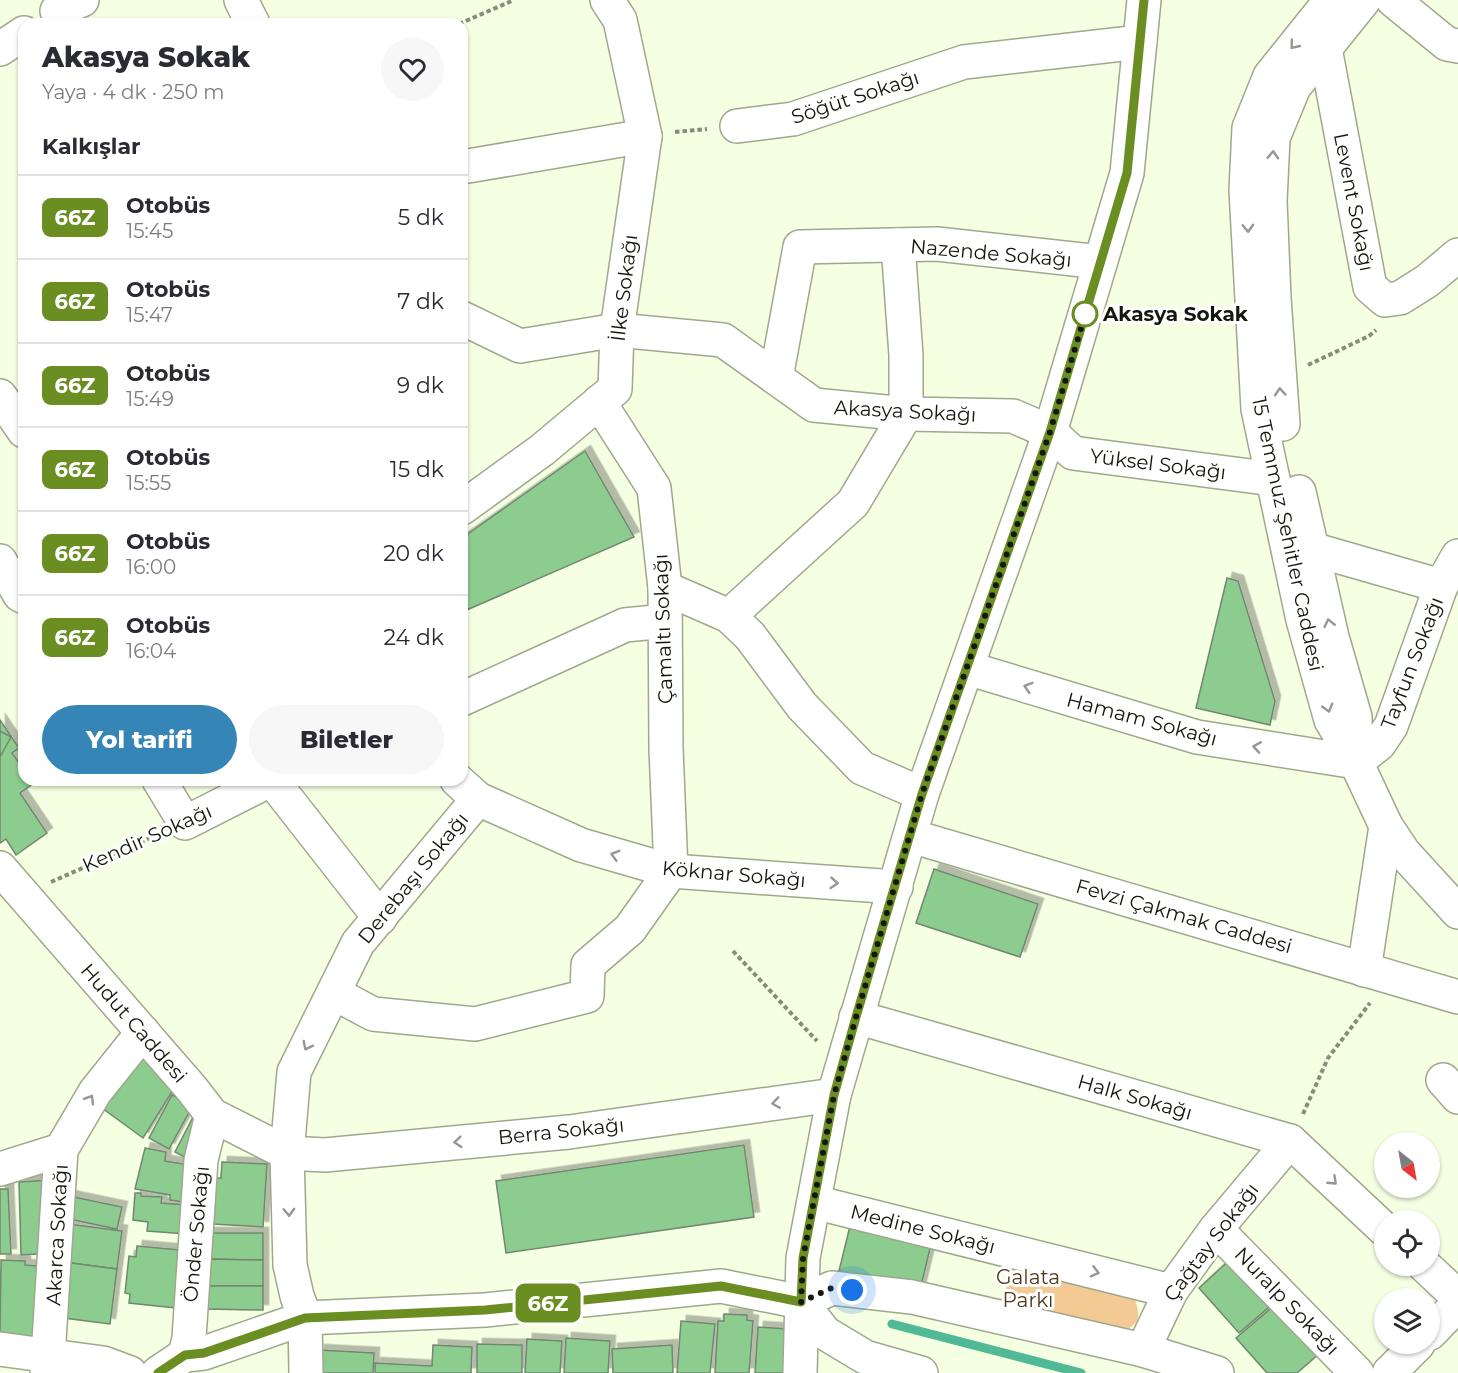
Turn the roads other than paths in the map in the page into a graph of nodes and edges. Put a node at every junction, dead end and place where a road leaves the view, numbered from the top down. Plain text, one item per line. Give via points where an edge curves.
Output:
1 (241, 0) edge
2 (607, 0) edge
3 (1144, 0) edge
4 (1331, 0) edge
5 (1364, 0) edge
6 (1393, 0) edge
7 (250, 18) edge
8 (18, 37) edge
9 (1140, 42) junction
10 (1458, 46) edge
11 (1325, 48) junction
12 (0, 49) edge
13 (737, 126) road end
14 (645, 136) junction
15 (468, 165) edge
16 (898, 245) junction
17 (1458, 255) edge
18 (1100, 262) junction
19 (468, 321) edge
20 (617, 330) junction
21 (776, 378) junction
22 (0, 396) edge
23 (599, 402) junction
24 (906, 414) junction
25 (18, 422) edge
26 (1050, 432) junction
27 (1273, 479) junction
28 (468, 504) edge
29 (1312, 549) junction
30 (1458, 556) edge
31 (0, 561) edge
32 (1441, 586) junction
33 (665, 588) junction
34 (18, 592) edge
35 (729, 616) junction
36 (665, 621) junction
37 (967, 668) junction
38 (468, 696) edge
39 (1356, 762) junction
40 (163, 786) edge
41 (259, 786) edge
42 (276, 786) edge
43 (467, 790) edge
44 (922, 794) junction
45 (1386, 826) junction
46 (911, 836) junction
47 (671, 871) junction
48 (8, 883) edge
49 (896, 887) junction
50 (1458, 912) edge
51 (380, 918) junction
52 (1377, 973) junction
53 (334, 993) junction
54 (1458, 997) edge
55 (856, 1017) junction
56 (143, 1032) junction
57 (838, 1082) junction
58 (212, 1114) junction
59 (1290, 1141) junction
60 (61, 1150) junction
61 (287, 1154) junction
62 (0, 1169) edge
63 (814, 1202) junction
64 (1374, 1220) edge
65 (1216, 1229) junction
66 (1436, 1276) edge
67 (1171, 1291) junction
68 (1458, 1297) edge
69 (801, 1302) junction
70 (1458, 1304) edge
71 (305, 1318) junction
72 (1440, 1323) edge
73 (0, 1349) edge
74 (1143, 1350) junction
75 (1408, 1354) edge
76 (185, 1355) junction
77 (49, 1364) edge
78 (130, 1373) edge
79 (158, 1373) edge
80 (306, 1373) edge
81 (800, 1373) edge
82 (921, 1373) edge
83 (1216, 1373) edge
84 (1357, 1373) edge
85 (1389, 1373) edge

1 - 7 street
2 - 14 street, İlke Sokağı via 620,20
3 - 9 street
4 -> 27 street, 15 Temmuz Şehitler Caddesi via 1270,76 1249,128 1246,190 1258,409
5 - 11 street, 15 Temmuz Şehitler Caddesi
6 - 10 street via 1447,44
8 - 12 street
9 - 13 street, Söğüt Sokağı via 964,62 793,119
9 - 18 street via 1127,173
11 - 17 street, Levent Sokağı via 1370,287 1384,300 1400,298
29 -> 11 street, 15 Temmuz Şehitler Caddesi via 1282,419 1270,201 1273,138 1294,87
14 - 15 street
14 - 20 street, İlke Sokağı
16 - 18 street, Nazende Sokağı via 937,244
16 - 21 street, Nazende Sokağı via 800,247
16 - 24 street
18 - 26 street
19 - 20 street, Akasya Sokağı via 520,346
20 - 21 street, Akasya Sokağı via 723,340
20 - 23 street, İlke Sokağı via 615,389
21 - 24 street, Akasya Sokağı via 814,405
22 - 25 street
23 - 28 street, İlke Sokağı
23 - 33 street, Çamaltı Sokağı via 654,488
24 - 26 street, Akasya Sokağı via 1013,416
24 - 35 street via 854,503
26 - 27 street, Yüksel Sokağı via 1073,453
26 - 37 street
27 -> 39 street, 15 Temmuz Şehitler Caddesi via 1303,620 1331,720
29 - 32 street
39 -> 29 street, 15 Temmuz Şehitler Caddesi via 1355,717
30 - 32 street, Tayfun Sokağı
31 - 34 street
32 - 39 street, Tayfun Sokağı via 1391,726 1379,744
33 - 35 street
33 - 36 street, Çamaltı Sokağı
35 - 44 street via 750,636 802,706 862,768
36 - 38 street via 625,624
36 - 47 street, Çamaltı Sokağı
39 -> 37 street, Hamam Sokağı via 1197,737
37 - 44 street
39 - 45 street, 15 Temmuz Şehitler Caddesi
40 - 41 street, Kendir Sokağı via 185,823
42 - 51 street
47 -> 43 street, Köknar Sokağı via 581,845
43 - 51 street, Derebaşı Sokağı
44 - 46 street
45 - 50 street, 15 Temmuz Şehitler Caddesi via 1404,853
45 - 52 street
46 - 49 street
46 - 52 street, Fevzi Çakmak Caddesi
47 -> 49 street, Köknar Sokağı
47 - 53 street via 630,929 588,965 587,996 475,1024 373,1014
48 - 56 street, Hudut Caddesi
49 - 55 street
51 - 53 street, Derebaşı Sokağı via 358,943
52 - 54 street, Fevzi Çakmak Caddesi
53 -> 61 street, Derebaşı Sokağı via 294,1071
55 - 57 street
55 - 59 street, Halk Sokağı
56 - 58 street, Hudut Caddesi
60 -> 56 street, Akarca Sokağı via 94,1092
57 -> 61 street, Berra Sokağı via 569,1132 325,1155
57 - 63 street
58 - 61 street, Hudut Caddesi
58 - 76 street, Önder Sokağı via 201,1160
59 -> 64 street, Halk Sokağı
59 - 65 street, Çağtay Sokağı
60 - 62 street
60 - 77 street, Akarca Sokağı
61 -> 71 street, Derebaşı Sokağı via 290,1265
63 -> 67 street, Medine Sokağı
63 - 69 street via 803,1258
65 - 67 street, Çağtay Sokağı
65 - 84 street, Nuralp Sokağı
66 - 68 street
67 - 74 street, Çağtay Sokağı
69 - 71 street via 721,1286 485,1310
69 - 74 street via 832,1288 912,1297
69 - 81 street
69 - 82 street via 825,1333 865,1357
70 - 72 street
71 - 76 street via 204,1353
71 - 80 street, Derebaşı Sokağı
73 - 77 street
74 - 83 street
75 - 85 street
76 - 79 street
77 - 78 street via 103,1363

